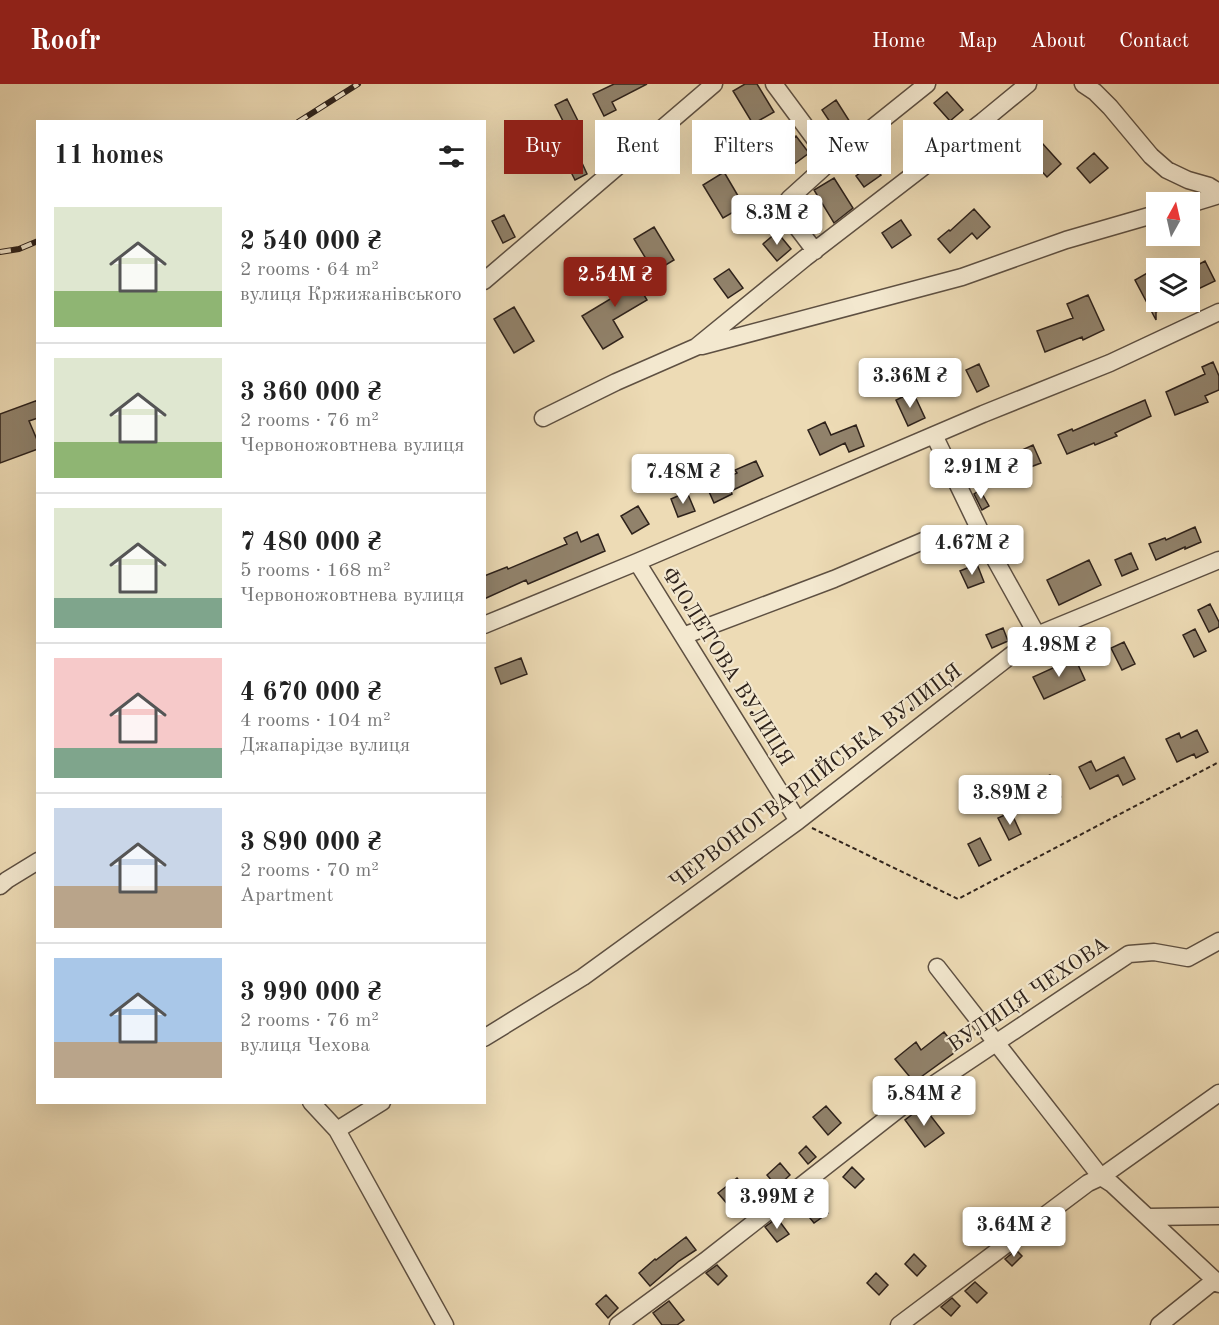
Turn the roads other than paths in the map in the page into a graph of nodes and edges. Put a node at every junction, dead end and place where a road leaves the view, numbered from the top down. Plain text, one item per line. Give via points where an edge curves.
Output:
1 (714, 84) edge
2 (774, 84) edge
3 (927, 84) edge
4 (1028, 84) edge
5 (1083, 84) edge
6 (882, 120) edge
7 (807, 129) edge
8 (817, 174) edge
9 (1219, 194) edge
10 (1200, 201) edge
11 (1146, 217) edge
12 (815, 251) junction
13 (486, 279) edge
14 (1219, 312) edge
15 (696, 347) junction
16 (543, 418) dead end
17 (934, 435) junction
18 (986, 543) junction
19 (1219, 560) edge
20 (637, 562) junction
21 (486, 624) edge
22 (1037, 635) junction
23 (683, 636) junction
24 (798, 821) junction
25 (36, 862) edge
26 (0, 886) edge
27 (1219, 941) edge
28 (937, 967) dead end
29 (486, 1037) edge
30 (997, 1043) junction
31 (1219, 1093) edge
32 (314, 1104) edge
33 (379, 1104) edge
34 (337, 1130) junction
35 (1095, 1180) junction
36 (1219, 1216) edge
37 (1148, 1217) junction
38 (1217, 1282) edge
39 (445, 1325) edge
40 (618, 1325) edge
41 (899, 1325) edge
42 (1159, 1325) edge

1 - 13 street
2 - 7 street
3 - 6 street
4 - 12 street
5 - 9 street via 1102,99 1167,170 1209,186
8 - 12 street via 789,199 787,214
9 - 10 street
11 - 15 street via 962,277
12 - 15 street
14 - 17 street via 1110,363
15 - 16 street
17 - 18 street
17 - 20 street
18 - 22 street
18 - 23 street via 937,535
19 - 22 street, ЧЕРВОНОГВАРДІЙСЬКА ВУЛИЦЯ
20 - 21 street
20 - 23 street, ФІОЛЕТОВА ВУЛИЦЯ
22 - 24 street, ЧЕРВОНОГВАРДІЙСЬКА ВУЛИЦЯ
23 - 24 street, ФІОЛЕТОВА ВУЛИЦЯ
24 - 29 street, ЧЕРВОНОГВАРДІЙСЬКА ВУЛИЦЯ via 583,977
25 - 26 street
27 - 30 street, ВУЛИЦЯ ЧЕХОВА via 1188,958 1154,952 1129,954
28 - 30 street
30 - 35 street
30 - 40 street, ВУЛИЦЯ ЧЕХОВА via 909,1101
31 - 35 street
32 - 34 street
33 - 34 street
34 - 39 street
35 - 37 street via 1113,1184
35 - 41 street
36 - 37 street
37 - 38 street
38 - 42 street

